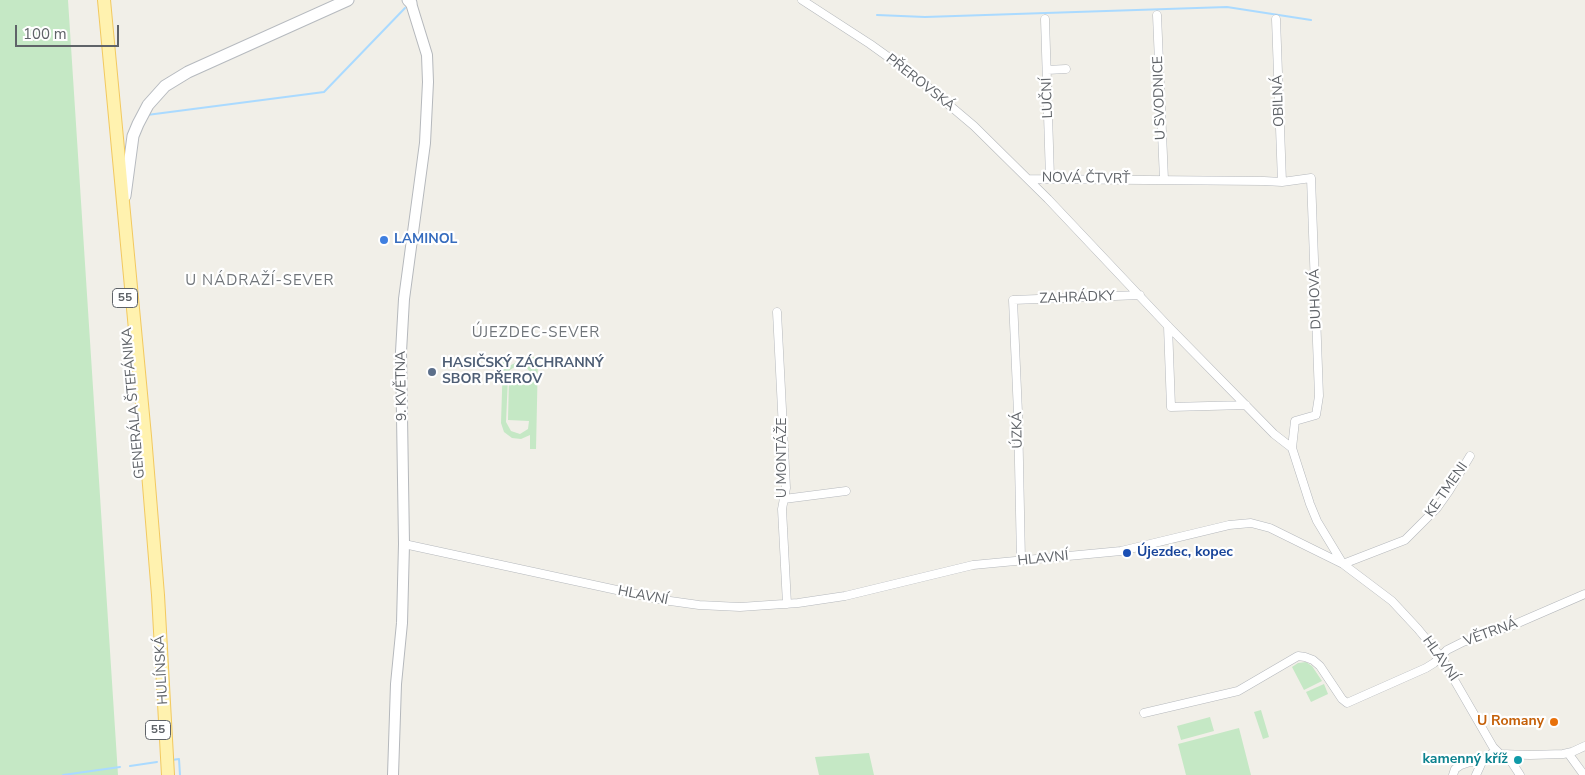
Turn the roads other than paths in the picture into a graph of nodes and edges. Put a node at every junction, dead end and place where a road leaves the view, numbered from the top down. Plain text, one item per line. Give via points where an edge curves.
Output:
1 (97, 0) edge
2 (104, 0) edge
3 (348, 0) edge
4 (802, 0) edge
5 (410, 1) edge
6 (1157, 15) dead end
7 (1045, 19) dead end
8 (1276, 19) dead end
9 (1066, 69) dead end
10 (1047, 70) junction
11 (1050, 178) junction
12 (1029, 179) junction
13 (1164, 180) junction
14 (1282, 182) junction
15 (1312, 183) joint
16 (124, 208) junction
17 (1140, 295) junction
18 (1014, 300) joint
19 (777, 312) dead end
20 (1168, 326) junction
21 (1246, 405) junction
22 (1292, 448) junction
23 (1470, 456) dead end
24 (846, 491) dead end
25 (784, 499) junction
26 (404, 544) junction
27 (1021, 561) junction
28 (1343, 564) junction
29 (1585, 594) edge
30 (154, 596) junction
31 (787, 604) junction
32 (1441, 657) junction
33 (1144, 712) dead end
34 (1585, 746) edge
35 (1496, 750) junction
36 (1568, 752) junction
37 (1507, 755) junction
38 (1482, 762) junction
39 (161, 775) edge
40 (168, 775) edge
41 (393, 775) edge
42 (1454, 775) edge
43 (1476, 775) edge
44 (1520, 775) edge
45 (1584, 775) edge

1 - 30 main road, GENERÁLA ŠTEFÁNIKA / 55
2 - 16 main road, GENERÁLA ŠTEFÁNIKA / 55
3 - 16 main road via 188,72 160,91 142,114 133,136
4 - 12 street, PŘEROVSKÁ via 916,77
5 - 26 street, 9. KVĚTNA via 427,55 428,82 401,352
6 - 13 street, U SVODNICE
7 - 10 street, LUČNÍ
8 - 14 street, OBILNÁ
9 - 10 street
10 - 11 street, LUČNÍ
11 - 12 street, NOVÁ ČTVRŤ
11 - 13 street, NOVÁ ČTVRŤ
12 - 17 street, NOVÁ ČTVRŤ
13 - 14 street, NOVÁ ČTVRŤ
14 - 15 street, NOVÁ ČTVRŤ via 1311,178
15 - 22 street, DUHOVÁ via 1319,391 1316,415 1295,421
16 - 30 main road, GENERÁLA ŠTEFÁNIKA / 55 via 143,403
17 - 18 street, ZAHRÁDKY
17 - 20 street, NOVÁ ČTVRŤ
18 - 27 street, ÚZKÁ
19 - 25 street, U MONTÁŽE
20 - 21 street, NOVÁ ČTVRŤ
20 - 21 street via 1171,407
21 - 22 street, NOVÁ ČTVRŤ
22 - 28 street via 1317,521
23 - 28 street, KE TMENI via 1437,508 1406,540
24 - 25 street
25 - 31 street, U MONTÁŽE
26 - 31 street, HLAVNÍ via 664,600 740,607
26 - 41 street, 9. KVĚTNA
27 - 28 street, HLAVNÍ via 1120,551 1229,525 1251,523 1270,528
27 - 31 street, HLAVNÍ via 973,565 845,596
28 - 32 street, HLAVNÍ via 1392,601
29 - 32 street, VĚTRNÁ via 1512,626 1463,642
30 - 39 main road, HULÍNSKÁ / 55
30 - 40 main road, HULÍNSKÁ / 55
32 - 33 street, VĚTRNÁ via 1426,668 1347,703 1320,666 1313,660 1298,656 1238,691
32 - 35 street, HLAVNÍ
34 - 36 street
35 - 37 street
35 - 38 street
36 - 37 street
36 - 45 street
37 - 44 street
38 - 42 street via 1461,765
38 - 43 street

